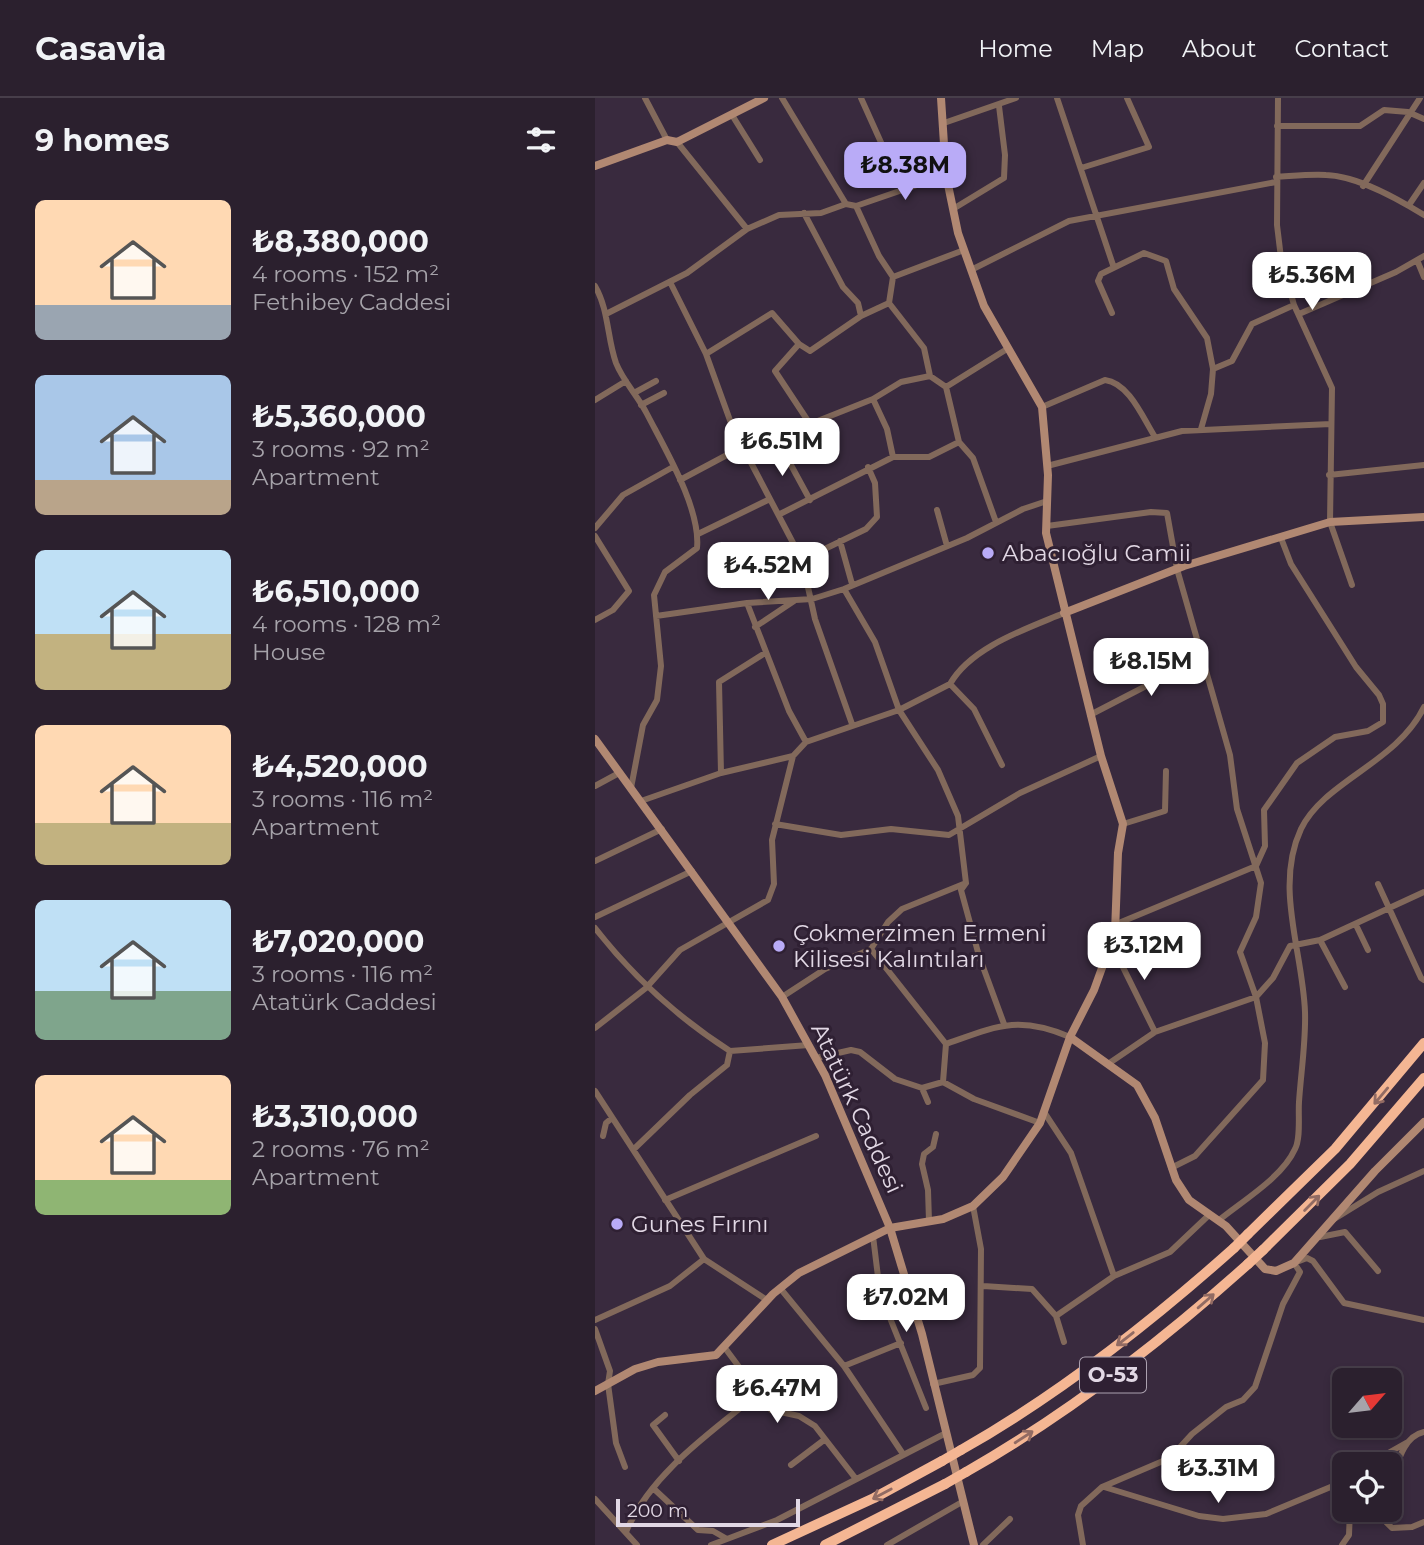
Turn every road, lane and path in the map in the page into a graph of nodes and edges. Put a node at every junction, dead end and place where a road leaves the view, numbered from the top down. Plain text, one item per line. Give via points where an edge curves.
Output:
1 (645, 98) edge
2 (764, 98) edge
3 (782, 98) edge
4 (860, 98) edge
5 (941, 98) edge
6 (1016, 98) edge
7 (1057, 98) edge
8 (1127, 98) edge
9 (1278, 98) edge
10 (1419, 98) edge
11 (749, 102) edge
12 (999, 106) junction
13 (1408, 112) junction
14 (732, 114) junction
15 (1424, 119) edge
16 (944, 123) junction
17 (1277, 126) junction
18 (667, 140) junction
19 (677, 142) junction
20 (760, 160) dead end
21 (595, 166) edge
22 (1081, 168) junction
23 (946, 175) junction
24 (1276, 180) junction
25 (1424, 183) edge
26 (1363, 186) junction
27 (902, 189) junction
28 (846, 204) junction
29 (856, 205) junction
30 (1409, 205) junction
31 (953, 209) junction
32 (804, 214) junction
33 (1424, 215) edge
34 (1097, 216) junction
35 (747, 229) junction
36 (964, 250) junction
37 (1424, 256) edge
38 (1417, 260) junction
39 (1113, 265) junction
40 (971, 270) junction
41 (893, 277) junction
42 (1424, 277) edge
43 (670, 282) junction
44 (595, 286) edge
45 (598, 296) edge
46 (889, 303) junction
47 (1294, 305) junction
48 (1112, 313) dead end
49 (606, 314) junction
50 (1299, 314) junction
51 (861, 316) junction
52 (799, 344) junction
53 (1007, 349) junction
54 (706, 354) junction
55 (1213, 369) junction
56 (930, 376) junction
57 (626, 381) junction
58 (656, 381) dead end
59 (946, 387) junction
60 (634, 393) junction
61 (664, 393) dead end
62 (873, 399) junction
63 (595, 401) edge
64 (641, 405) junction
65 (1042, 407) junction
66 (810, 424) junction
67 (1331, 424) junction
68 (1201, 429) junction
69 (1155, 437) junction
70 (959, 442) junction
71 (779, 443) junction
72 (740, 448) junction
73 (748, 457) junction
74 (893, 457) junction
75 (1424, 465) edge
76 (1047, 466) junction
77 (673, 467) junction
78 (868, 467) junction
79 (1329, 475) junction
80 (680, 480) junction
81 (770, 499) junction
82 (810, 500) junction
83 (1047, 501) junction
84 (937, 510) dead end
85 (780, 514) junction
86 (1424, 517) edge
87 (996, 522) junction
88 (1330, 522) junction
89 (1047, 526) junction
90 (595, 528) edge
91 (698, 534) junction
92 (595, 536) edge
93 (1281, 538) junction
94 (840, 541) junction
95 (947, 546) junction
96 (802, 560) junction
97 (1177, 569) junction
98 (852, 584) junction
99 (1352, 585) dead end
100 (844, 589) junction
101 (812, 599) junction
102 (796, 600) junction
103 (747, 603) junction
104 (1064, 613) junction
105 (656, 616) junction
106 (595, 620) edge
107 (755, 627) junction
108 (765, 653) junction
109 (1202, 657) junction
110 (950, 684) junction
111 (1424, 707) edge
112 (899, 710) junction
113 (1090, 715) junction
114 (852, 724) junction
115 (595, 738) edge
116 (806, 742) junction
117 (793, 756) junction
118 (1101, 756) junction
119 (1002, 765) dead end
120 (1165, 771) dead end
121 (619, 773) junction
122 (722, 773) junction
123 (595, 786) edge
124 (631, 788) junction
125 (641, 801) junction
126 (775, 824) junction
127 (1123, 824) junction
128 (962, 828) junction
129 (662, 829) junction
130 (595, 861) edge
131 (1256, 866) junction
132 (692, 871) junction
133 (966, 883) junction
134 (1378, 884) dead end
135 (1424, 892) edge
136 (1389, 908) junction
137 (595, 917) edge
138 (728, 921) junction
139 (1114, 925) junction
140 (1356, 926) junction
141 (595, 928) edge
142 (1320, 940) junction
143 (1111, 943) junction
144 (1296, 945) junction
145 (871, 949) junction
146 (1368, 950) dead end
147 (1424, 979) edge
148 (1345, 987) dead end
149 (646, 988) junction
150 (782, 997) junction
151 (1256, 997) junction
152 (1004, 1024) junction
153 (595, 1028) edge
154 (1155, 1032) junction
155 (1070, 1037) junction
156 (1424, 1043) edge
157 (809, 1045) junction
158 (946, 1045) junction
159 (730, 1051) junction
160 (816, 1058) junction
161 (1108, 1064) junction
162 (1424, 1078) edge
163 (943, 1082) junction
164 (922, 1088) junction
165 (595, 1091) edge
166 (928, 1101) dead end
167 (1044, 1112) junction
168 (612, 1118) junction
169 (1424, 1122) edge
170 (1040, 1123) junction
171 (936, 1134) dead end
172 (603, 1136) dead end
173 (816, 1136) dead end
174 (634, 1149) junction
175 (1171, 1168) junction
176 (1424, 1171) edge
177 (664, 1200) junction
178 (973, 1206) junction
179 (1209, 1215) junction
180 (929, 1221) junction
181 (1218, 1221) junction
182 (1331, 1221) junction
183 (890, 1228) junction
184 (873, 1236) junction
185 (1320, 1237) junction
186 (704, 1259) junction
187 (1294, 1263) junction
188 (1378, 1271) dead end
189 (1114, 1276) junction
190 (983, 1286) junction
191 (780, 1288) junction
192 (767, 1300) junction
193 (1056, 1316) junction
194 (595, 1320) edge
195 (1424, 1320) edge
196 (595, 1329) edge
197 (1064, 1342) dead end
198 (901, 1343) junction
199 (725, 1348) junction
200 (843, 1366) junction
201 (608, 1384) junction
202 (933, 1384) junction
203 (595, 1391) edge
204 (758, 1394) junction
205 (926, 1408) dead end
206 (665, 1415) dead end
207 (1424, 1432) edge
208 (946, 1433) junction
209 (824, 1440) junction
210 (1406, 1443) junction
211 (1390, 1452) edge
212 (1402, 1453) edge
213 (903, 1454) junction
214 (680, 1461) junction
215 (791, 1465) dead end
216 (625, 1467) dead end
217 (856, 1479) junction
218 (1332, 1486) edge
219 (1102, 1487) junction
220 (653, 1488) junction
221 (595, 1499) edge
222 (962, 1502) junction
223 (1010, 1519) dead end
224 (1350, 1522) edge
225 (1386, 1522) edge
226 (1424, 1522) edge
227 (626, 1532) junction
228 (727, 1539) junction
229 (637, 1545) edge
230 (711, 1545) edge
231 (772, 1545) edge
232 (825, 1545) edge
233 (887, 1545) edge
234 (974, 1545) edge
235 (983, 1545) edge
236 (1083, 1545) edge
237 (1342, 1545) edge

1 - 18 street
2 - 11 street
3 - 28 street
4 - 27 street
5 - 16 street
6 - 12 street
7 - 22 street
8 - 22 street via 1149,147
9 - 17 street
10 - 13 street
11 - 14 street
12 - 16 street
12 - 31 street via 1004,178
13 - 15 street
13 - 17 street via 1384,110 1360,125
13 - 26 street
14 - 19 street
14 - 20 street
16 - 23 street
17 - 24 street
18 - 19 street
18 - 21 street
19 - 35 street
22 - 34 street
23 - 27 street
23 - 31 street
24 - 26 street via 1328,175
24 - 34 street
24 - 47 street via 1281,258
25 - 30 street
26 - 30 street
27 - 29 street
28 - 29 street
28 - 32 street
29 - 41 street
30 - 33 street
31 - 36 street
32 - 35 street via 779,215
32 - 51 street via 843,286 858,303
34 - 39 street
34 - 40 street via 1069,221
35 - 43 street
36 - 40 street
36 - 41 street
37 - 38 street
38 - 42 street
38 - 50 street
39 - 48 street via 1098,281
39 - 55 street via 1144,253 1166,261 1174,289 1207,338
40 - 53 street
41 - 46 street
43 - 49 street
43 - 54 street
44 - 45 street
45 - 49 street
46 - 51 street
46 - 56 street via 924,348
47 - 50 street
47 - 55 street via 1252,324 1232,361
49 - 57 street via 616,362
50 - 67 street via 1332,388
51 - 52 street via 810,351
52 - 54 street via 772,313
52 - 66 street via 775,371
53 - 59 street
53 - 65 street
54 - 72 street
55 - 68 street
56 - 59 street
56 - 62 street via 901,382
57 - 60 street
57 - 63 street
58 - 60 street
59 - 70 street
60 - 64 street
61 - 64 street
62 - 66 street
62 - 74 street
64 - 77 street
65 - 69 street via 1111,381 1126,391
65 - 76 street
66 - 71 street
67 - 68 street
67 - 79 street
68 - 69 street
69 - 76 street
70 - 74 street via 929,457
70 - 87 street via 974,458
71 - 73 street
71 - 82 street
72 - 73 street
72 - 80 street
73 - 81 street
74 - 78 street
75 - 79 street
76 - 83 street
77 - 80 street
77 - 90 street via 623,495
78 - 82 street
78 - 94 street via 875,483 877,517 866,529
79 - 88 street
80 - 91 street
81 - 85 street
81 - 91 street
82 - 85 street
83 - 87 street
83 - 89 street
84 - 95 street
85 - 96 street
86 - 88 street
87 - 95 street
88 - 93 street
88 - 99 street
89 - 97 street via 1167,513
89 - 104 street
91 - 105 street via 697,548 659,582 654,595
92 - 106 street via 629,591 613,610
93 - 97 street
93 - 131 street via 1291,564 1379,695 1385,715 1379,727 1335,737 1297,763 1264,810 1265,846
94 - 96 street
94 - 98 street
95 - 98 street
96 - 101 street
97 - 104 street
97 - 109 street
98 - 100 street
100 - 101 street
100 - 112 street via 875,642
101 - 102 street
101 - 114 street
102 - 103 street
102 - 107 street
103 - 105 street
103 - 107 street
104 - 110 street via 974,658
104 - 113 street
105 - 124 street via 661,666 657,701 643,724
107 - 108 street
108 - 116 street
108 - 122 street via 719,682
109 - 113 street
109 - 131 street via 1230,755 1237,809
110 - 112 street
110 - 119 street via 974,709
111 - 144 street via 1396,746 1322,803 1301,829 1290,872
112 - 114 street
112 - 128 street via 938,770
113 - 118 street
114 - 116 street
115 - 121 street, Atatürk Caddesi
116 - 117 street
117 - 122 street
117 - 126 street
118 - 127 street
118 - 128 street via 1020,793
120 - 127 street via 1165,811
121 - 123 street
121 - 124 street, Atatürk Caddesi
122 - 125 street
124 - 125 street, Atatürk Caddesi
125 - 129 street, Atatürk Caddesi
126 - 128 street via 841,835 891,829 949,835
126 - 138 street via 774,890 768,900
127 - 139 street
128 - 133 street
129 - 130 street
129 - 132 street, Atatürk Caddesi
131 - 139 street
131 - 151 street via 1261,883 1259,904 1240,952
132 - 137 street
132 - 138 street, Atatürk Caddesi
133 - 145 street via 902,909
133 - 152 street via 961,890
134 - 136 street
135 - 136 street
136 - 140 street
136 - 147 street
138 - 149 street via 680,950
138 - 150 street, Atatürk Caddesi
139 - 143 street
140 - 142 street
140 - 146 street
141 - 149 street
142 - 144 street
142 - 148 street
143 - 154 street
143 - 155 street
144 - 151 street via 1290,946 1273,978
144 - 181 street via 1305,1012 1296,1148 1278,1171
145 - 150 street via 825,969
145 - 158 street
149 - 153 street
149 - 159 street
150 - 157 street, Atatürk Caddesi
151 - 154 street
151 - 175 street via 1265,1043 1263,1080 1195,1156
152 - 155 street via 1041,1025
152 - 158 street
154 - 161 street
155 - 161 street
155 - 167 street
156 -> 231 highway, O-53, bridge via 1335,1149 1234,1248 1068,1382 942,1461
157 - 159 street
157 - 160 street, Atatürk Caddesi
158 - 163 street
159 - 174 street via 727,1065
160 - 164 street via 860,1052 895,1079
160 - 183 street, Atatürk Caddesi
161 - 175 street via 1137,1085 1155,1118
232 -> 162 highway, O-53, bridge via 945,1484 1071,1407 1193,1312 1350,1164
163 - 164 street
163 - 170 street via 974,1100
164 - 166 street
165 - 168 street
167 - 170 street
167 - 189 street via 1072,1153
168 - 172 street
168 - 174 street
169 - 182 street
170 - 178 street via 1003,1177
171 - 180 street via 922,1164
173 - 177 street
174 - 177 street
175 - 179 street via 1189,1200
176 - 182 street
177 - 186 street
178 - 180 street
178 - 190 street
179 - 181 street
179 - 189 street via 1170,1252
180 - 183 street
181 - 187 street via 1265,1269 1276,1271
182 - 185 street
183 - 184 street
183 - 202 street, Atatürk Caddesi
184 - 191 street via 822,1259
184 - 198 street via 880,1293
185 - 187 street
185 - 188 street via 1345,1232
186 - 192 street
186 - 194 street via 670,1286
187 - 195 street via 1307,1258 1313,1261 1344,1303
187 - 219 street via 1299,1280 1283,1304 1255,1387 1192,1433 1170,1458
189 - 193 street
190 - 193 street via 1028,1287
190 - 202 street via 980,1368 973,1375
191 - 192 street
191 - 200 street
192 - 199 street
193 - 197 street
196 - 201 street via 610,1371
198 - 200 street
198 - 205 street
199 - 201 street via 705,1359 658,1362 635,1369
199 - 204 street
200 - 213 street
201 - 203 street
201 - 216 street via 616,1443
202 - 208 street, Atatürk Caddesi
204 - 209 street via 771,1409 799,1416 815,1426
204 - 214 street
206 - 214 street via 653,1425
207 - 210 street
208 - 213 street
208 - 222 street, Atatürk Caddesi
209 - 215 street
209 - 217 street
210 - 211 street
210 - 212 street
213 - 217 street
214 - 220 street
217 - 228 street via 777,1520
218 - 219 street via 1266,1514 1223,1520
219 - 236 street via 1081,1506 1078,1515
220 - 227 street via 636,1509
220 - 228 street via 698,1530
221 - 227 street
222 - 233 street
222 - 234 street, Atatürk Caddesi
223 - 235 street
224 - 237 street via 1349,1535
225 - 226 street via 1392,1528
227 - 229 street
228 - 230 street

